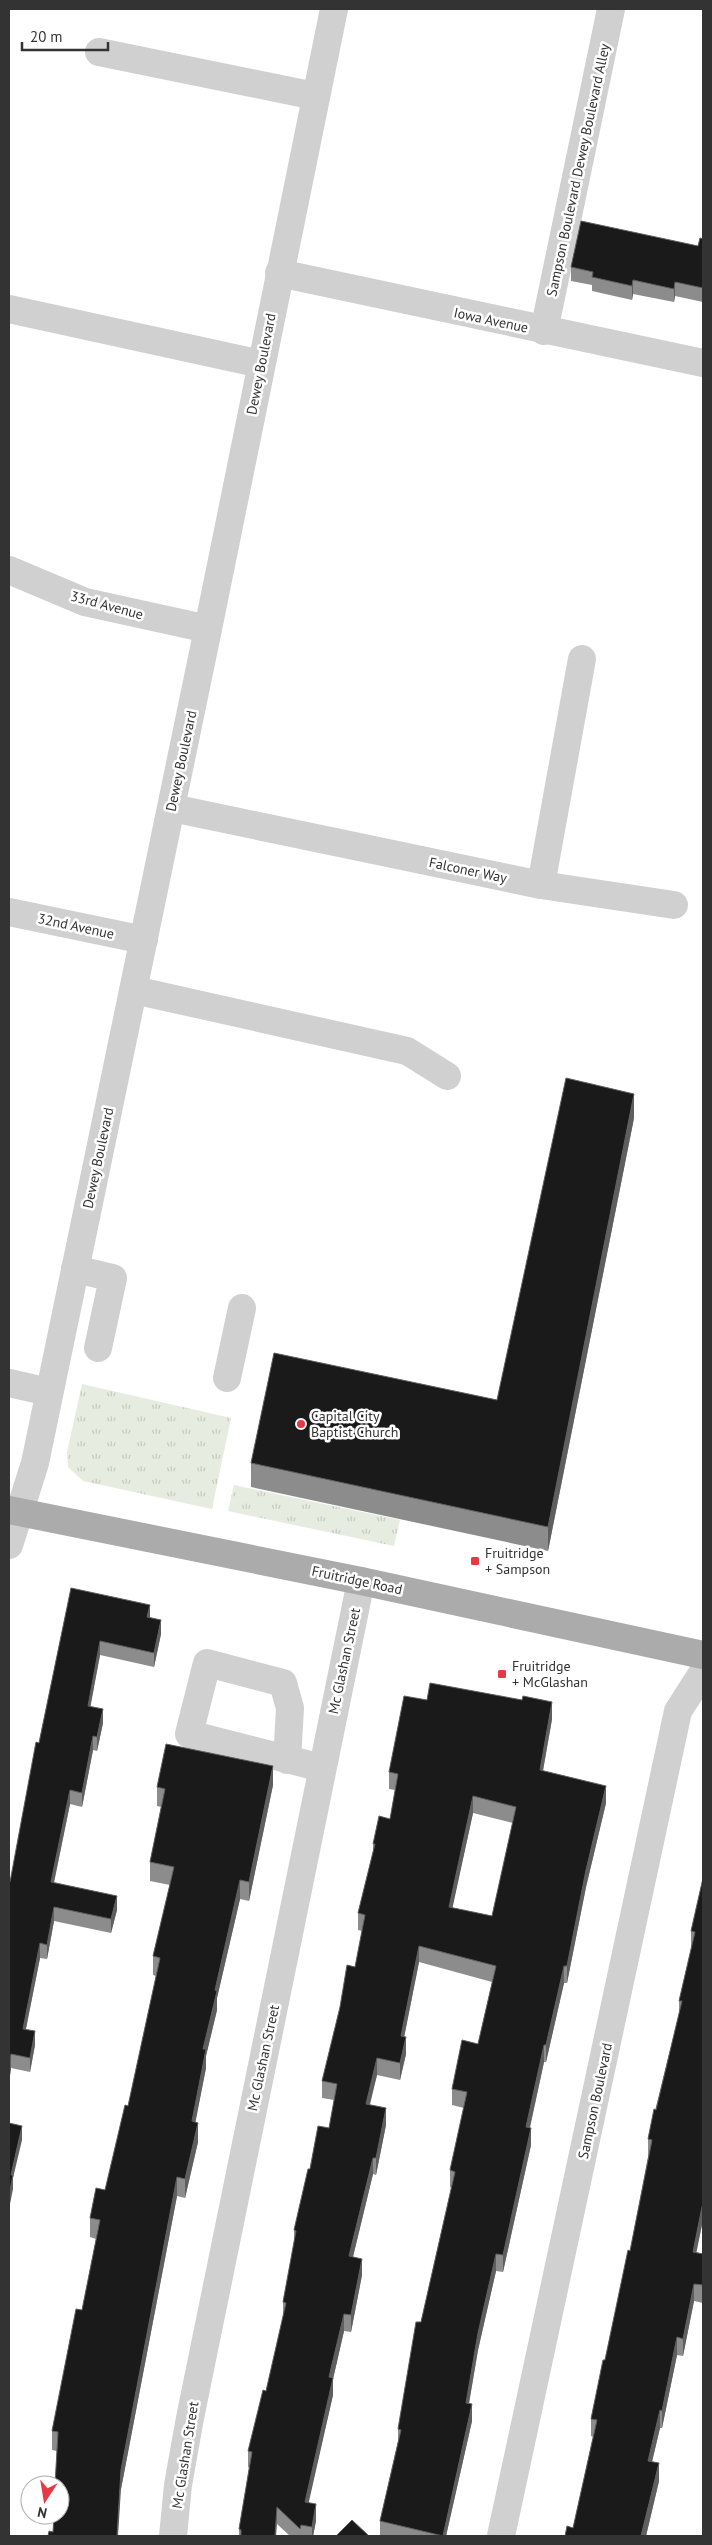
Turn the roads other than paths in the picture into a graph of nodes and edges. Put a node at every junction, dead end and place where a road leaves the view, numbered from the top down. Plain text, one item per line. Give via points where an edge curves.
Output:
1 (334, 9) edge
2 (612, 9) edge
3 (99, 52) dead end
4 (316, 96) junction
5 (279, 273) junction
6 (9, 309) edge
7 (544, 331) junction
8 (703, 363) edge
9 (261, 364) junction
10 (9, 570) edge
11 (208, 629) junction
12 (582, 659) dead end
13 (172, 808) junction
14 (541, 885) junction
15 (674, 905) dead end
16 (9, 912) edge
17 (144, 940) junction
18 (134, 990) junction
19 (446, 1076) dead end
20 (75, 1269) junction
21 (242, 1308) dead end
22 (98, 1348) dead end
23 (227, 1378) dead end
24 (9, 1383) edge
25 (49, 1392) junction
26 (14, 1511) edge
27 (9, 1545) edge
28 (361, 1581) junction
29 (703, 1656) edge
30 (703, 1672) edge
31 (287, 1760) dead end
32 (322, 1768) junction
33 (173, 2536) edge
34 (501, 2536) edge

1 - 4 street, Dewey Boulevard
2 - 7 street, Sampson Boulevard Dewey Boulevard Alley
3 - 4 street
4 - 5 street, Dewey Boulevard
5 - 7 street, Iowa Avenue
5 - 9 street, Dewey Boulevard
6 - 9 street
7 - 8 street, Iowa Avenue
9 - 11 street, Dewey Boulevard
10 - 11 street, 33rd Avenue via 85,602
11 - 13 street, Dewey Boulevard
12 - 14 street
13 - 14 street, Falconer Way
13 - 17 street, Dewey Boulevard
14 - 15 street, Falconer Way
16 - 17 street, 32nd Avenue
17 - 18 street, Dewey Boulevard
18 - 19 street via 407,1051
18 - 20 street, Dewey Boulevard
20 - 22 street via 113,1278
20 - 25 street, Dewey Boulevard
21 - 23 street
24 - 25 street
25 - 26 street, Dewey Boulevard via 35,1463
26 - 27 street, Dewey Boulevard
26 - 28 main road, Fruitridge Road
28 - 29 main road, Fruitridge Road
28 - 32 street, Mc Glashan Street
30 - 34 street, Sampson Boulevard via 678,1711
31 - 32 street
32 - 33 street, Mc Glashan Street via 190,2418

